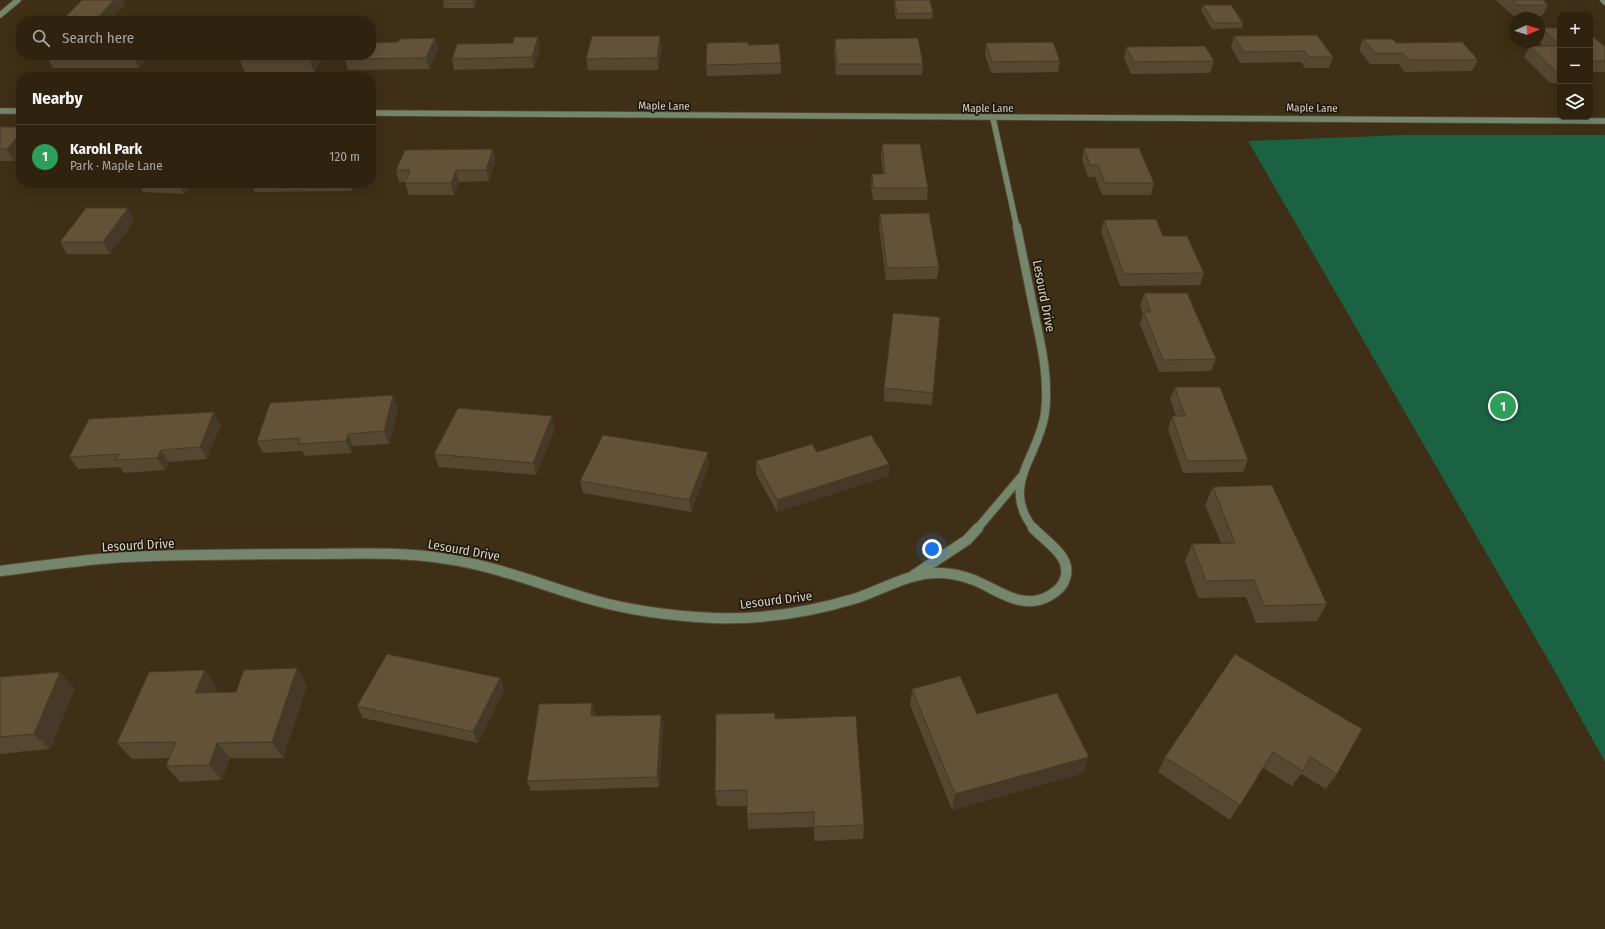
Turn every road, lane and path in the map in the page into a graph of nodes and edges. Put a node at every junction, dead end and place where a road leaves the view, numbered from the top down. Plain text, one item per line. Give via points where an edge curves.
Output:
1 (18, 0) edge
2 (0, 15) edge
3 (0, 111) edge
4 (16, 111) edge
5 (376, 113) edge
6 (993, 118) junction
7 (1605, 121) edge
8 (1022, 477) junction
9 (0, 572) edge
10 (911, 577) junction

1 - 2 street
3 - 4 street
5 - 6 street, Maple Lane
6 - 7 street, Maple Lane
6 - 8 street, Lesourd Drive via 1047,378 1044,417 1037,444
8 - 10 street, Lesourd Drive via 966,540
8 - 10 street, Lesourd Drive via 1019,495 1024,514 1065,562 1066,577 1057,592 1044,599 1023,602 1006,597 981,582 959,575 935,573
9 - 10 street, Lesourd Drive via 128,557 404,554 447,558 496,568 628,609 674,616 721,618 769,616 816,609 860,597

